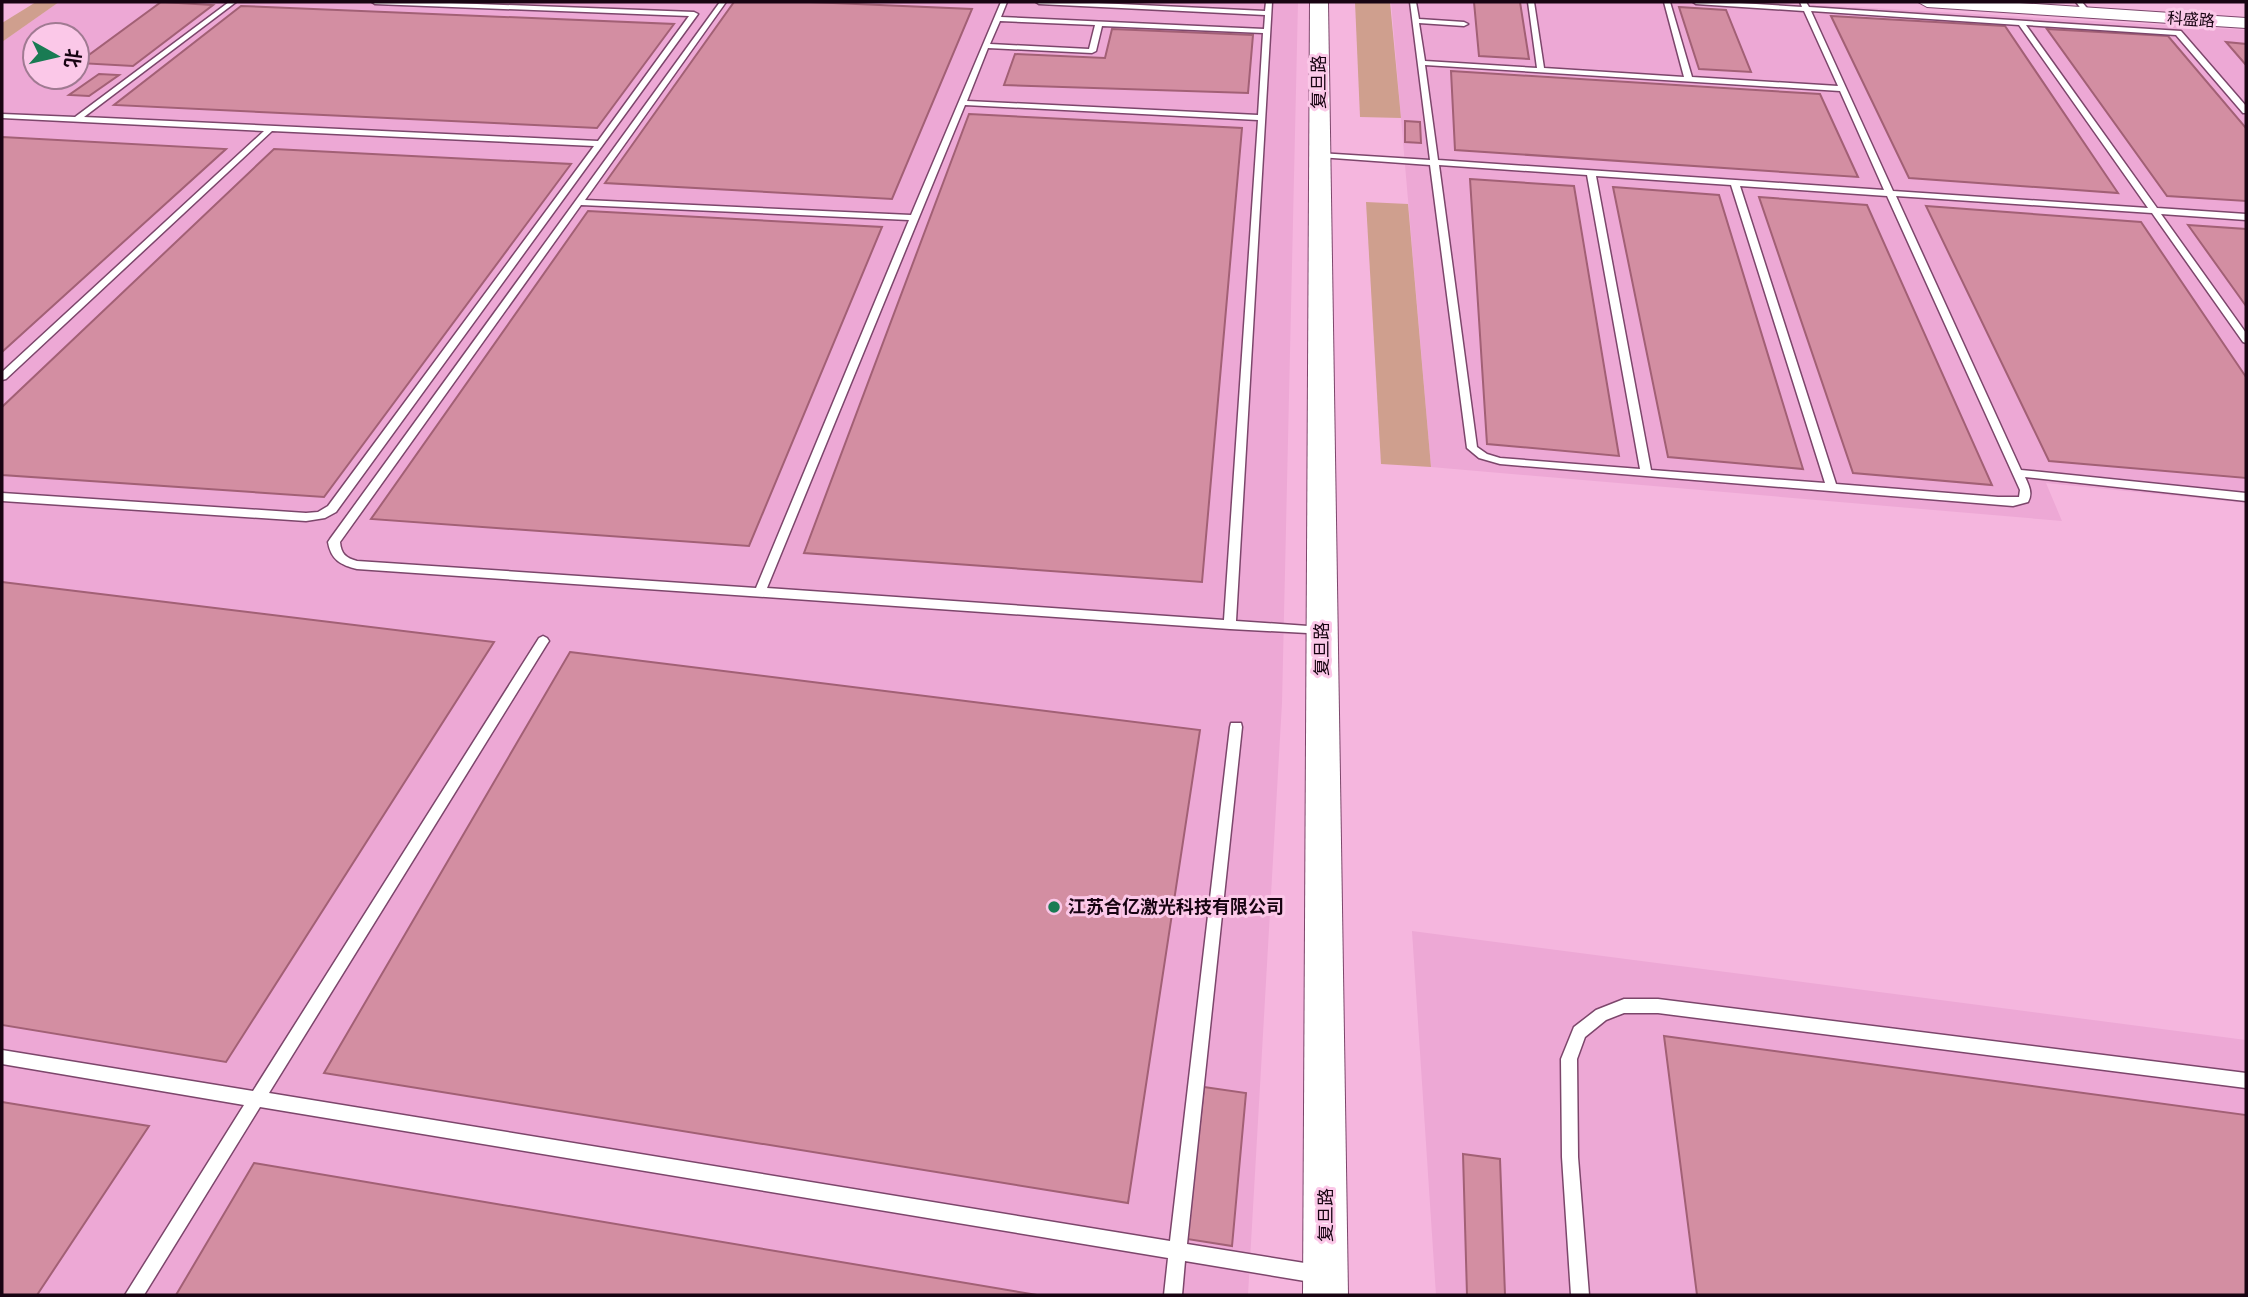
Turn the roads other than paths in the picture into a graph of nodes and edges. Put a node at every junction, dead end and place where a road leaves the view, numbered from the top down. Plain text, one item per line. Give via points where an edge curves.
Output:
1 (233, 2) edge
2 (375, 2) edge
3 (723, 2) edge
4 (1003, 2) edge
5 (1039, 2) edge
6 (1318, 2) edge
7 (1413, 2) edge
8 (1531, 2) edge
9 (1667, 2) edge
10 (1696, 2) edge
11 (1927, 2) edge
12 (2033, 2) edge
13 (495, 4) edge
14 (1804, 5) edge
15 (2083, 6) edge
16 (1269, 7) edge
17 (2246, 16) edge
18 (997, 19) junction
19 (1416, 21) junction
20 (1099, 23) junction
21 (2021, 23) junction
22 (2246, 23) edge
23 (1464, 24) dead end
24 (1267, 31) junction
25 (985, 46) junction
26 (1422, 63) junction
27 (1541, 70) junction
28 (1689, 80) junction
29 (1842, 89) junction
30 (962, 103) junction
31 (2246, 111) edge
32 (2, 116) edge
33 (1262, 118) junction
34 (76, 120) junction
35 (271, 129) junction
36 (600, 144) junction
37 (1319, 155) junction
38 (1435, 163) junction
39 (1591, 173) junction
40 (1735, 183) junction
41 (1889, 193) junction
42 (579, 202) junction
43 (2154, 211) junction
44 (2246, 217) edge
45 (914, 218) junction
46 (2246, 341) edge
47 (2, 377) edge
48 (1646, 473) junction
49 (2017, 473) junction
50 (1832, 488) junction
51 (2, 497) edge
52 (2246, 497) edge
53 (760, 591) junction
54 (1230, 625) junction
55 (1322, 631) junction
56 (543, 641) dead end
57 (1236, 727) dead end
58 (2, 1057) edge
59 (2246, 1081) edge
60 (256, 1099) junction
61 (1178, 1251) junction
62 (1326, 1286) edge
63 (134, 1295) edge
64 (1173, 1295) edge
65 (1580, 1295) edge

1 - 34 lane
2 - 13 lane
3 - 42 lane
4 - 18 lane
5 - 16 lane
6 - 37 street, 复旦路
7 - 19 lane
8 - 27 lane
9 - 28 lane
10 - 14 lane
11 - 15 street, 科盛路
12 - 15 street, 科盛路
13 - 36 lane via 694,14
14 - 21 lane
14 - 29 lane
15 - 17 street, 科盛路
15 - 22 street, 科盛路
16 - 24 lane
18 - 20 lane
18 - 25 lane
19 - 23 lane
19 - 26 lane
20 - 24 lane
20 - 25 lane via 1093,51
21 - 31 lane via 2178,33
21 - 43 lane
24 - 33 lane
25 - 30 lane
26 - 27 lane
26 - 38 lane
27 - 28 lane
28 - 29 lane
29 - 41 lane
30 - 33 lane
30 - 45 lane
32 - 34 lane
33 - 54 lane
34 - 35 lane
35 - 36 lane
35 - 47 lane
36 - 51 lane via 332,509 306,517
37 - 38 lane
37 - 55 street, 复旦路
38 - 39 lane
38 - 48 lane via 1472,448 1500,461
39 - 40 lane
39 - 48 lane
40 - 41 lane
40 - 50 lane
41 - 43 lane
41 - 49 lane
42 - 45 lane
42 - 53 lane via 334,542 334,553 341,561 356,565
43 - 44 lane
43 - 46 lane
45 - 53 lane
48 - 50 lane
49 - 50 lane via 2024,499 2013,502
49 - 52 lane
53 - 54 lane
54 - 55 lane
55 - 62 street, 复旦路
56 - 60 lane
57 - 61 lane
58 - 60 lane
59 - 65 lane via 1658,1006 1624,1006 1601,1015 1579,1032 1569,1059 1570,1157
60 - 61 lane
60 - 63 lane
61 - 62 lane
61 - 64 lane

